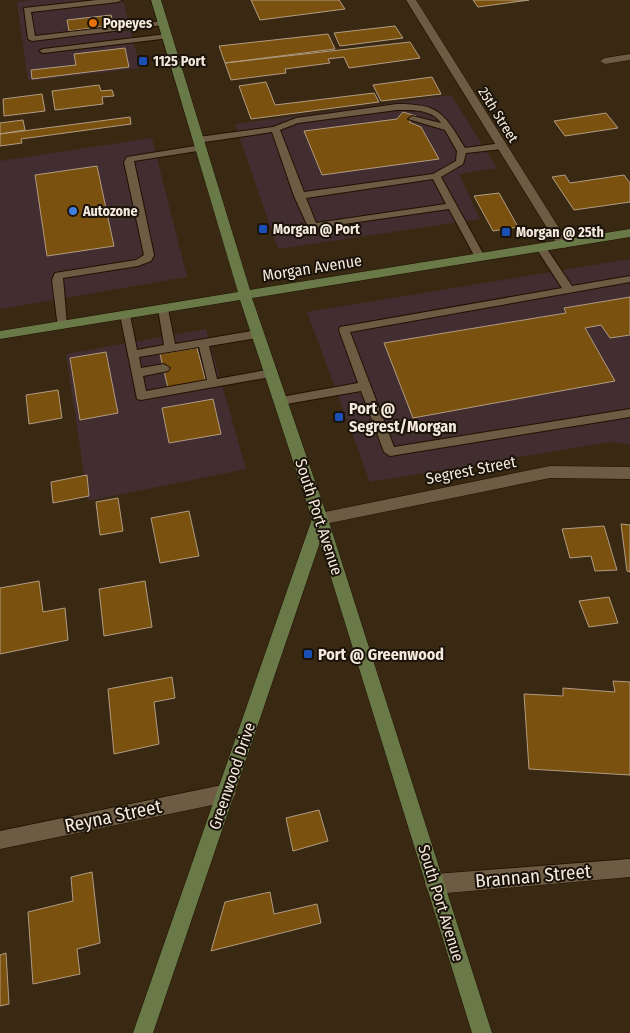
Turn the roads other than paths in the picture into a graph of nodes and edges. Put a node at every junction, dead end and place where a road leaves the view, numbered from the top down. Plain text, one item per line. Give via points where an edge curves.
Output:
1 (118, 0) edge
2 (156, 0) edge
3 (411, 0) edge
4 (163, 23) junction
5 (167, 36) junction
6 (43, 51) dead end
7 (630, 57) edge
8 (605, 61) dead end
9 (355, 112) junction
10 (400, 116) dead end
11 (412, 119) dead end
12 (449, 128) junction
13 (274, 129) junction
14 (200, 144) junction
15 (502, 146) junction
16 (462, 151) junction
17 (436, 176) junction
18 (299, 196) junction
19 (452, 206) junction
20 (627, 234) edge
21 (563, 244) junction
22 (541, 248) junction
23 (480, 258) junction
24 (630, 279) edge
25 (569, 290) junction
26 (245, 295) junction
27 (163, 309) junction
28 (125, 315) junction
29 (62, 325) junction
30 (258, 334) junction
31 (0, 335) edge
32 (203, 343) junction
33 (170, 348) junction
34 (133, 354) junction
35 (164, 368) dead end
36 (137, 373) junction
37 (272, 373) junction
38 (213, 383) junction
39 (365, 386) junction
40 (281, 401) junction
41 (630, 413) edge
42 (630, 473) edge
43 (320, 518) junction
44 (227, 793) junction
45 (0, 840) edge
46 (630, 868) edge
47 (435, 884) junction
48 (144, 1033) edge
49 (482, 1033) edge

1 - 4 lane via 27,10 30,28 49,34
2 - 4 main road, South Port Avenue
3 - 15 street, 25th Street
4 - 5 main road, South Port Avenue
5 - 6 lane
5 - 14 main road, South Port Avenue
7 - 8 street
9 - 10 lane
9 - 12 lane via 415,107 432,111
9 - 13 lane
11 - 12 lane
12 - 16 lane
13 - 14 lane
13 - 18 lane
14 - 26 main road, South Port Avenue
14 - 29 lane via 130,159 128,162 149,255 138,263 59,275
15 - 16 lane
15 - 21 street, 25th Street
16 - 17 lane via 460,162
17 - 18 lane
17 - 19 lane
18 - 19 lane via 312,228
19 - 23 lane
20 - 21 main road, Morgan Avenue
21 - 22 main road, Morgan Avenue
22 - 23 main road, Morgan Avenue
22 - 25 lane
23 - 26 main road, Morgan Avenue
24 - 25 lane
25 - 39 lane via 344,330
26 - 27 main road, Morgan Avenue
26 - 30 main road, South Port Avenue
27 - 28 main road, Morgan Avenue
27 - 33 lane
28 - 29 main road, Morgan Avenue
28 - 34 lane
29 - 31 main road, Morgan Avenue
30 - 32 lane
30 - 37 main road, South Port Avenue
32 - 33 lane
32 - 38 lane via 204,362
33 - 34 lane
34 - 36 lane
35 - 36 lane
36 - 38 lane via 141,396
37 - 38 lane
37 - 40 main road, South Port Avenue
39 - 40 lane
39 - 41 lane via 390,452
40 - 43 main road, South Port Avenue
42 - 43 street, Segrest Street via 550,472
43 - 44 main road, Greenwood Drive
43 - 47 main road, South Port Avenue
44 - 45 street, Reyna Street
44 - 48 main road, Greenwood Drive
46 - 47 street, Brannan Street
47 - 49 main road, South Port Avenue

